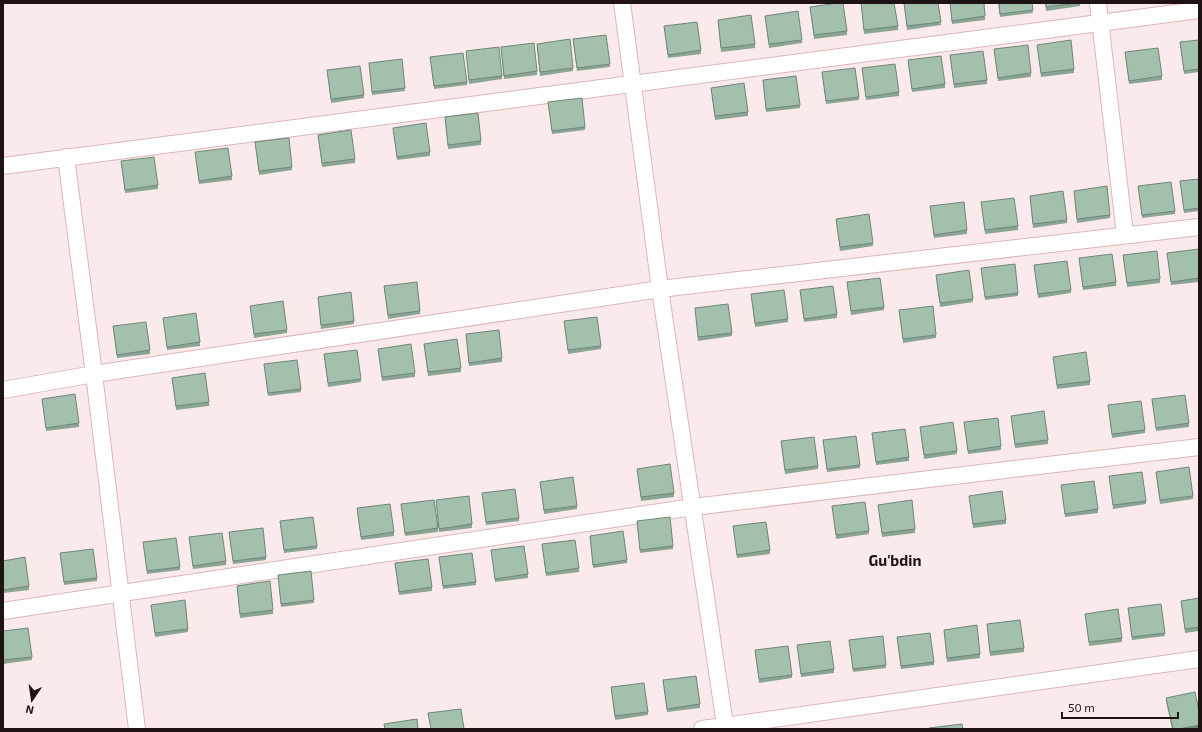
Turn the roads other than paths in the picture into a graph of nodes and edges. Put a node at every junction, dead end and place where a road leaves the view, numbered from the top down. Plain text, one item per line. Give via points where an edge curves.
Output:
1 (622, 3) edge
2 (1098, 3) edge
3 (1199, 10) edge
4 (1100, 22) junction
5 (632, 83) junction
6 (66, 157) junction
7 (3, 166) edge
8 (1199, 227) edge
9 (1125, 235) junction
10 (660, 289) junction
11 (94, 374) junction
12 (3, 390) edge
13 (1199, 447) edge
14 (693, 507) junction
15 (121, 593) junction
16 (3, 611) edge
17 (1199, 659) edge
18 (725, 725) junction
19 (137, 729) edge
20 (702, 729) edge

1 - 5 street
2 - 4 street
3 - 4 street
4 - 5 street
4 - 9 street
5 - 6 street
5 - 10 street
6 - 7 street
6 - 11 street
8 - 9 street
9 - 10 street
10 - 11 street
10 - 14 street
11 - 12 street
11 - 15 street
13 - 14 street
14 - 15 street
14 - 18 street
15 - 16 street
15 - 19 street
17 - 18 street
18 - 20 street

